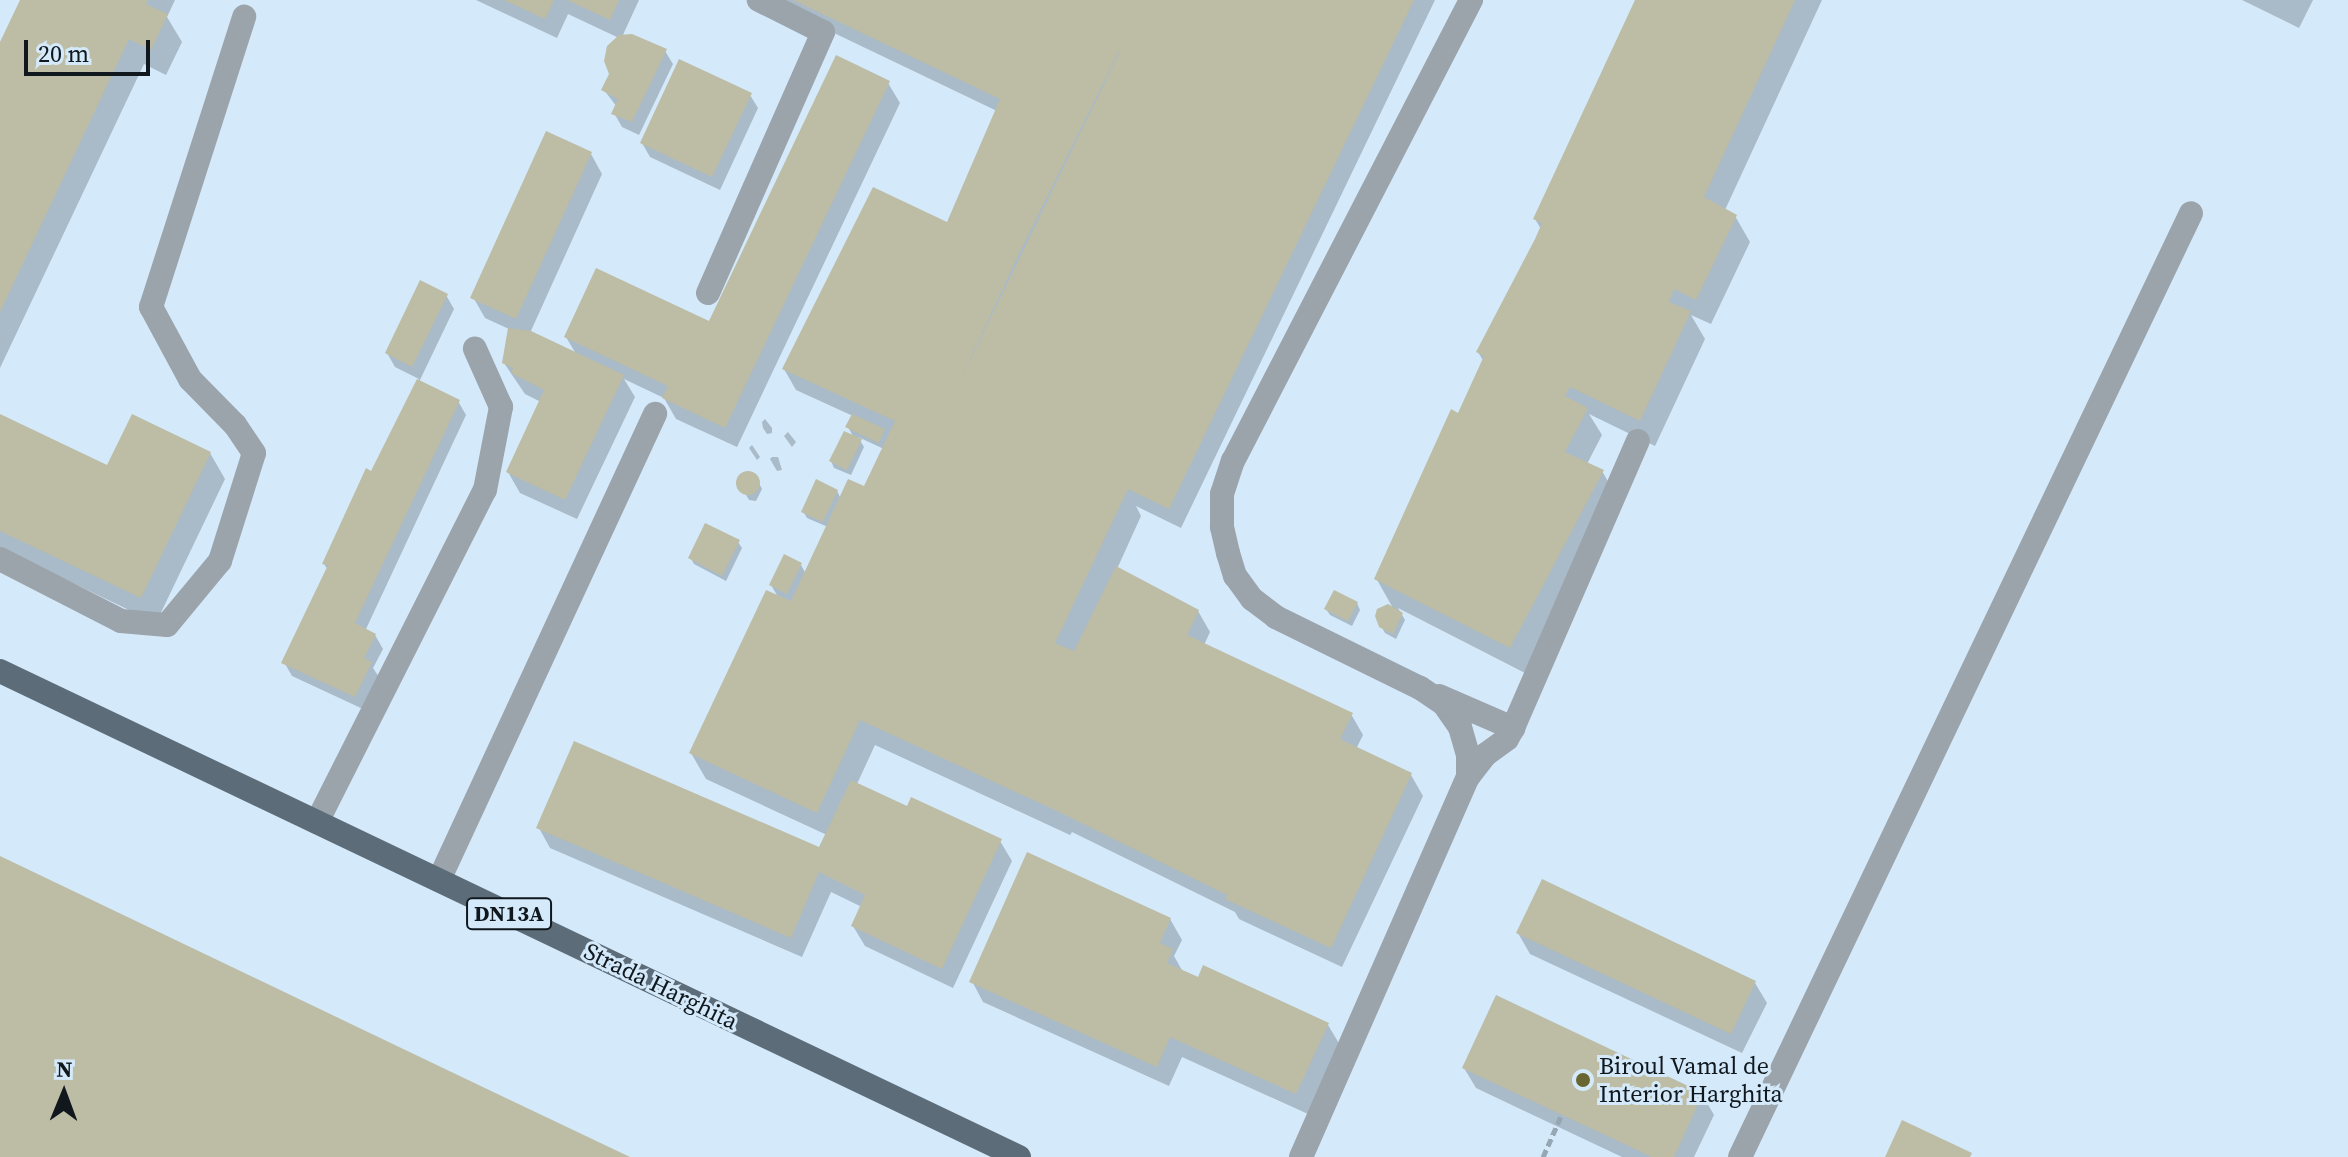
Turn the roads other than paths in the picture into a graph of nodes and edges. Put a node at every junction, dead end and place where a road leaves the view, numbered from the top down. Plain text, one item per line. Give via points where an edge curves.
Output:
1 (759, 0) edge
2 (1471, 0) edge
3 (244, 17) dead end
4 (2191, 213) dead end
5 (708, 293) dead end
6 (475, 349) dead end
7 (655, 414) dead end
8 (1638, 441) dead end
9 (0, 559) edge
10 (0, 671) edge
11 (1420, 688) junction
12 (1513, 728) junction
13 (1468, 777) junction
14 (317, 822) junction
15 (439, 880) junction
16 (1019, 1157) edge
17 (1301, 1157) edge
18 (1740, 1157) edge

1 - 5 lane via 823,32
2 - 11 lane via 1233,461 1222,494 1228,553 1235,576 1252,599 1276,617
3 - 9 lane via 151,307 190,379 254,453 220,561 167,625 121,621
4 - 18 lane
6 - 14 lane via 501,407 485,490
7 - 15 lane
8 - 12 lane
10 - 14 main road, Strada Harghita / DN13A
11 - 12 lane
11 - 13 lane via 1444,704 1460,727
12 - 13 lane
13 - 17 lane
14 - 15 main road, Strada Harghita / DN13A
15 - 16 main road, Strada Harghita / DN13A

